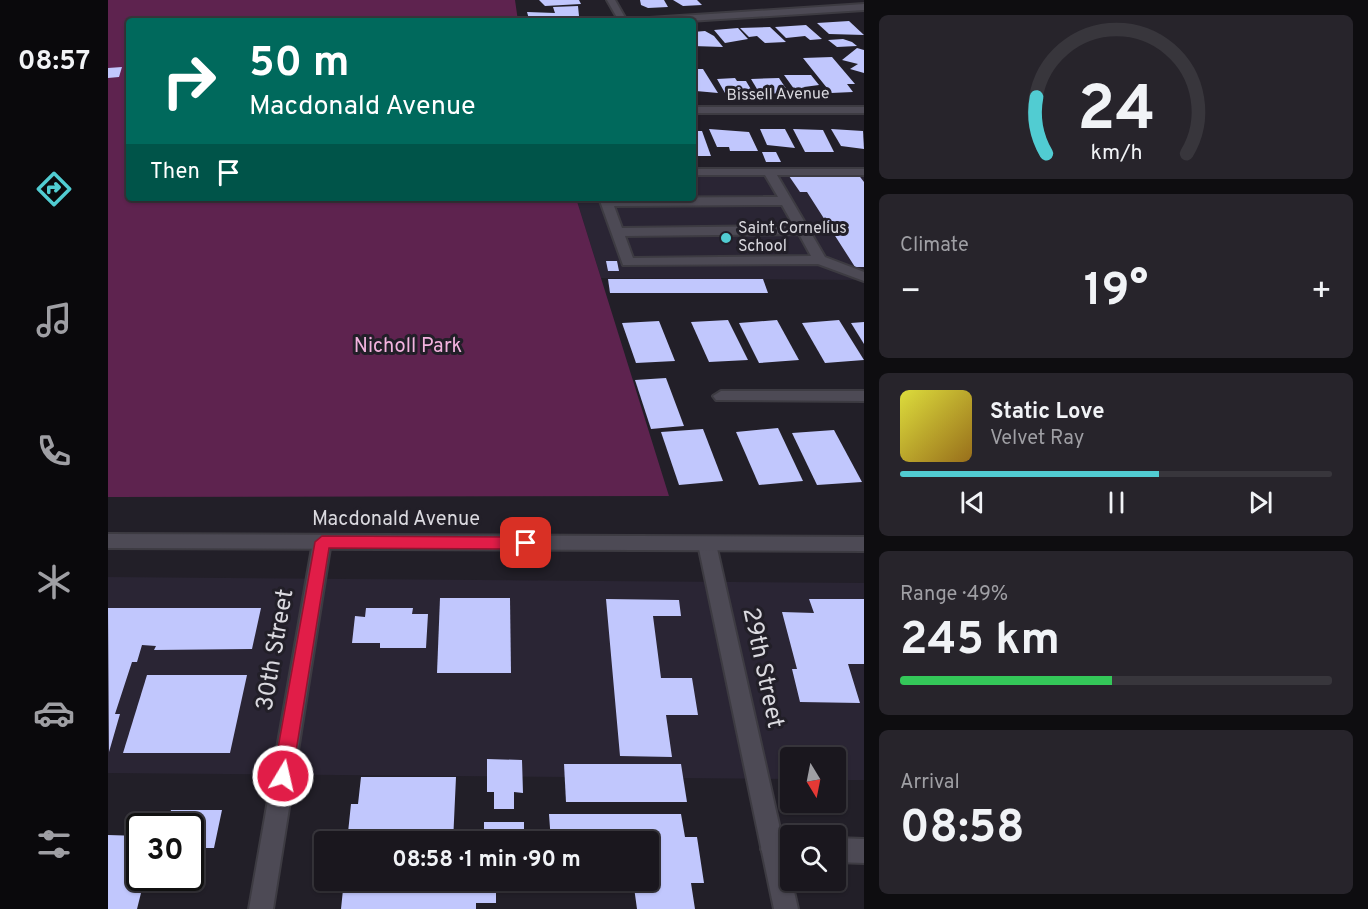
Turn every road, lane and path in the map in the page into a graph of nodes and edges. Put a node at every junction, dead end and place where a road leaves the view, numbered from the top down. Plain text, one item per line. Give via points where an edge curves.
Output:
1 (611, 0) edge
2 (864, 7) edge
3 (621, 18) edge
4 (695, 18) edge
5 (696, 110) edge
6 (864, 110) edge
7 (696, 172) edge
8 (769, 172) junction
9 (864, 172) edge
10 (696, 200) edge
11 (606, 201) edge
12 (786, 201) junction
13 (802, 230) junction
14 (617, 231) junction
15 (820, 260) junction
16 (864, 277) edge
17 (721, 396) dead end
18 (864, 396) edge
19 (108, 541) edge
20 (322, 542) junction
21 (707, 544) junction
22 (864, 544) edge
23 (780, 841) edge
24 (846, 850) edge
25 (864, 851) edge
26 (785, 891) edge
27 (261, 909) edge
28 (786, 909) edge

1 - 3 street
2 - 4 street
5 - 6 street, Bissell Avenue
7 - 8 street
8 - 9 street
8 - 12 street
10 - 12 street
11 - 14 street
12 - 13 street
13 - 14 street
13 - 15 street
14 - 15 street via 628,262
15 - 16 street
17 - 18 street
19 - 20 street, Macdonald Avenue
20 - 21 street, Macdonald Avenue
20 - 27 street, 30th Street
21 - 22 street, Macdonald Avenue
21 - 23 street, 29th Street
24 - 25 street
26 - 28 street, 29th Street

